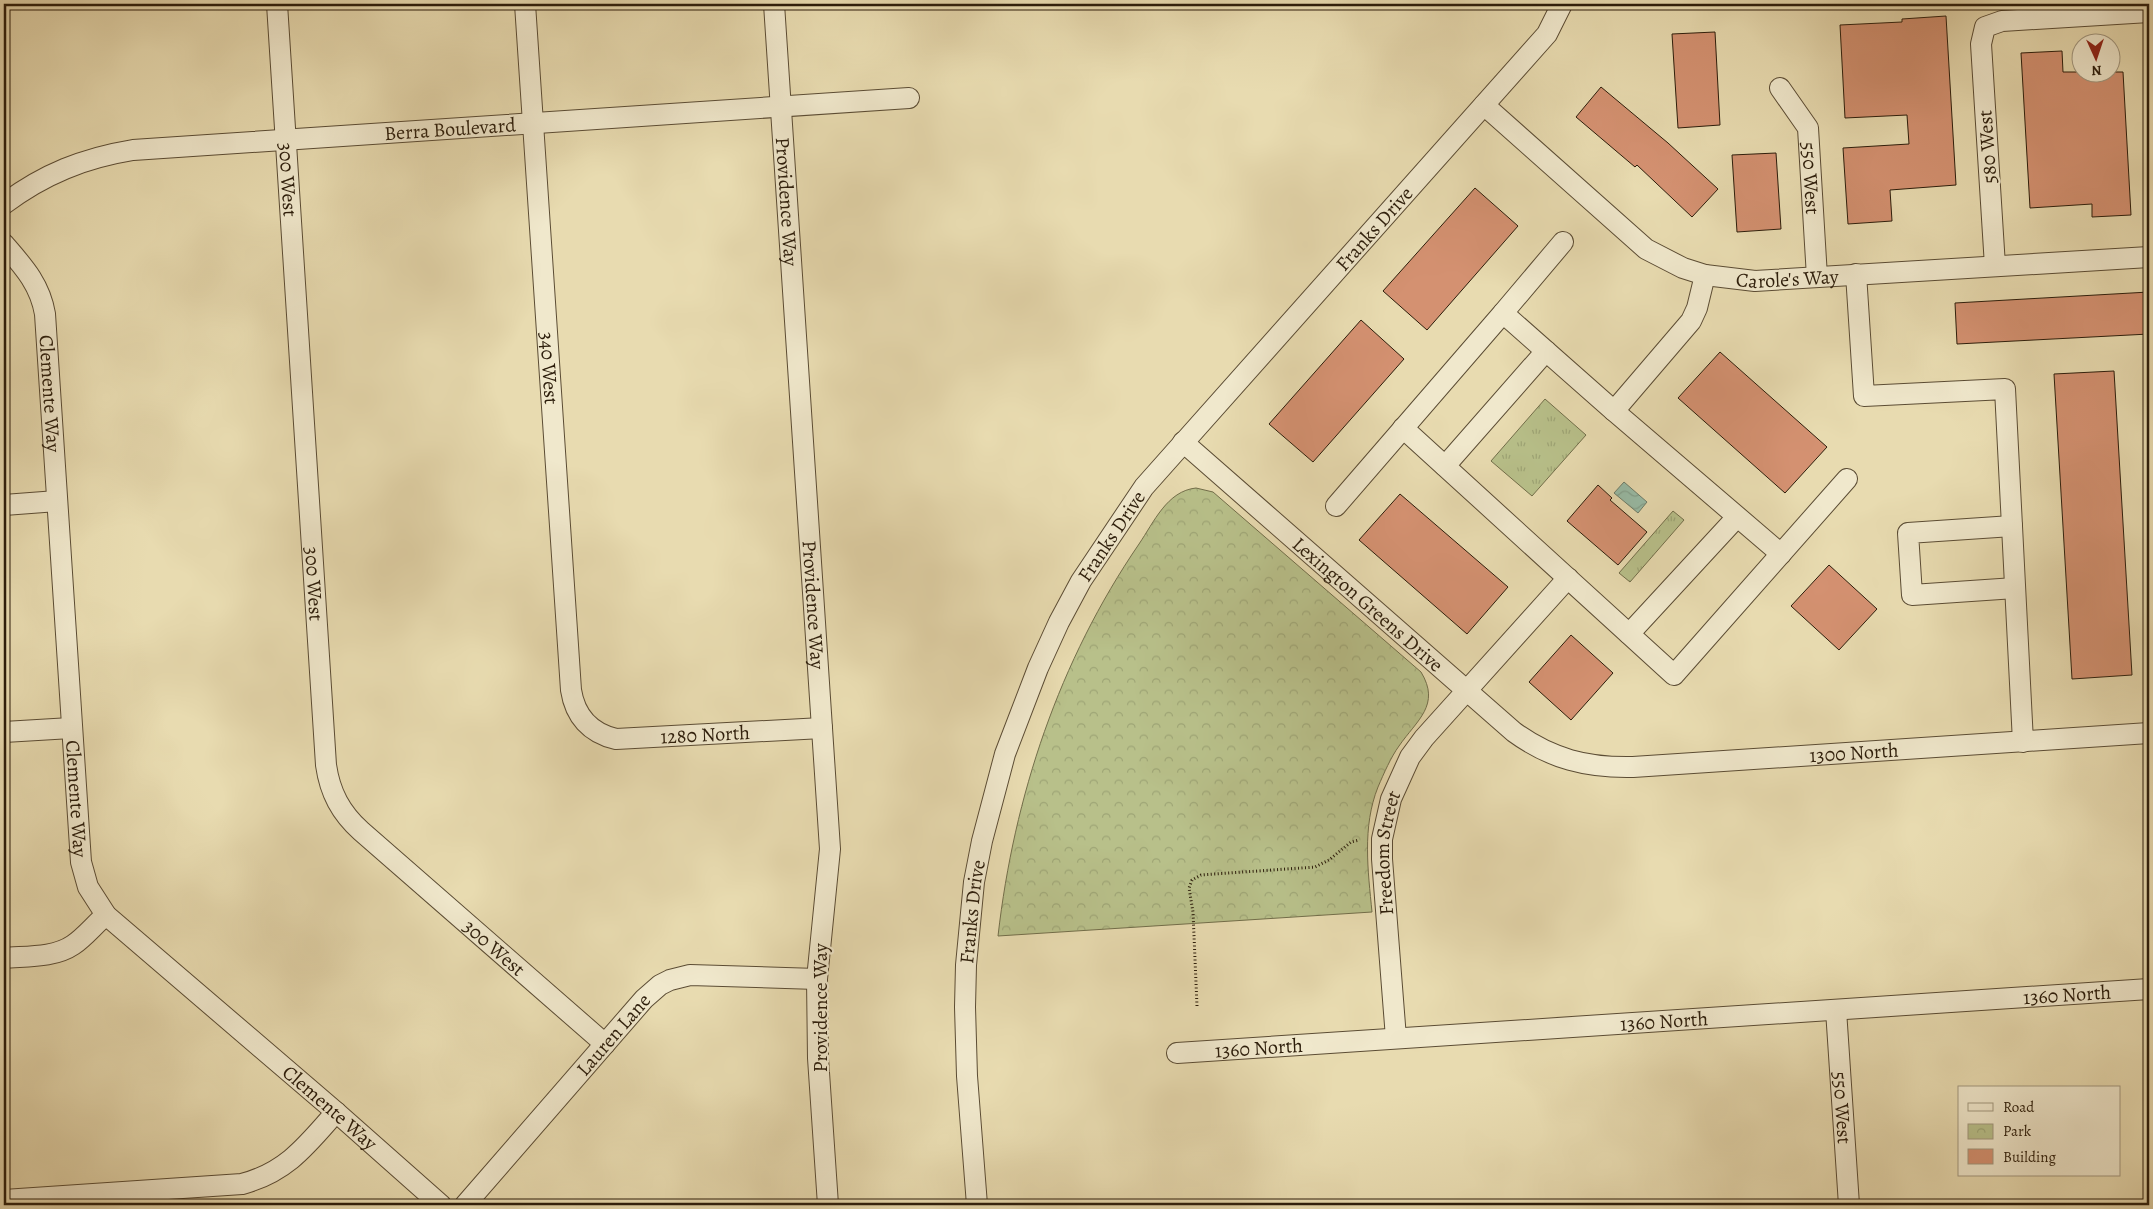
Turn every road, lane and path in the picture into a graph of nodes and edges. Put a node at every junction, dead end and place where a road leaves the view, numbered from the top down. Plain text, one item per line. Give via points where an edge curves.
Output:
1 (276, 4) edge
2 (526, 4) edge
3 (774, 4) edge
4 (1562, 4) edge
5 (2149, 12) edge
6 (1780, 88) dead end
7 (909, 98) dead end
8 (1484, 105) junction
9 (781, 108) junction
10 (534, 124) junction
11 (286, 140) junction
12 (4, 204) edge
13 (1563, 242) dead end
14 (4, 244) edge
15 (2149, 257) edge
16 (1995, 266) junction
17 (1856, 274) junction
18 (1705, 276) junction
19 (1817, 276) junction
20 (1503, 313) junction
21 (1546, 351) junction
22 (1614, 411) junction
23 (1404, 428) junction
24 (1183, 442) junction
25 (1445, 466) junction
26 (1847, 479) dead end
27 (58, 501) junction
28 (4, 505) edge
29 (1336, 506) dead end
30 (1737, 517) junction
31 (2012, 526) junction
32 (1781, 554) junction
33 (1568, 578) junction
34 (2016, 588) junction
35 (1629, 634) junction
36 (1467, 692) junction
37 (71, 728) junction
38 (590, 728) joint
39 (822, 728) junction
40 (4, 732) edge
41 (2149, 733) edge
42 (2023, 742) junction
43 (1560, 758) joint
44 (1359, 840) dead end
45 (106, 915) junction
46 (4, 958) edge
47 (817, 979) junction
48 (2149, 989) edge
49 (1197, 1006) dead end
50 (1836, 1010) junction
51 (1396, 1038) junction
52 (605, 1044) junction
53 (1177, 1053) dead end
54 (336, 1112) junction
55 (156, 1198) edge
56 (4, 1200) edge
57 (35, 1202) edge
58 (441, 1205) edge
59 (466, 1205) edge
60 (828, 1205) edge
61 (977, 1205) edge
62 (1850, 1205) edge

1 - 11 street, 300 West
2 - 10 street, 340 West
3 - 9 street, Providence Way
4 - 8 street, Franks Drive via 1547,34
5 - 16 street, 580 West via 2002,21 1985,28 1981,44
6 - 19 street, 550 West via 1808,128
7 - 9 street, Berra Boulevard
8 - 18 street, Carole's Way via 1646,249 1664,260
8 - 24 street, Franks Drive
9 - 10 street, Berra Boulevard
9 - 39 street, Providence Way
10 - 11 street, Berra Boulevard
10 - 38 street, 340 West via 571,690 577,711
11 - 12 street, Berra Boulevard via 160,147 102,155 49,175
11 - 52 street, 300 West via 326,756 331,789 342,812 351,822
13 - 20 street
14 - 27 street, Clemente Way via 32,278 43,302
15 - 16 street, Carole's Way
16 - 17 street, Carole's Way
17 - 19 street, Carole's Way
17 - 31 street via 1864,396 2005,389
18 - 19 street, Carole's Way via 1754,281
18 - 22 street via 1691,322
20 - 21 street
20 - 23 street
21 - 22 street
21 - 25 street
22 - 30 street
23 - 25 street
23 - 29 street
24 - 36 street, Lexington Greens Drive
24 - 61 street, Franks Drive via 1144,487 1081,581 1059,622 1024,701 992,799 974,882 966,965 968,1076
25 - 33 street
26 - 32 street
27 - 28 street
27 - 37 street, Clemente Way
30 - 32 street
30 - 35 street
31 - 34 street
31 - 34 street via 1908,533 1912,595
32 - 35 street via 1674,675
33 - 35 street
33 - 36 street, Freedom Street
34 - 42 street
36 - 43 street, Lexington Greens Drive via 1533,746
36 - 51 street, Freedom Street via 1410,757 1399,777 1385,819 1382,859
37 - 40 street
37 - 45 street, Clemente Way via 81,862 88,887
38 - 39 street, 1280 North via 607,737 626,740
39 - 47 street, Providence Way via 830,849
41 - 42 street, 1300 North
42 - 43 street, 1300 North via 1610,768
44 - 49 path via 1314,867 1201,876 1192,880 1189,888
45 - 46 street via 73,945 60,951
45 - 54 street, Clemente Way
47 - 52 street, Lauren Lane via 701,974 670,980 652,992
47 - 60 street, Providence Way via 818,1058
48 - 50 street, 1360 North
50 - 51 street, 1360 North
50 - 62 street, 550 West
51 - 53 street, 1360 North
52 - 59 street, Lauren Lane
54 - 55 street via 298,1154 273,1173 258,1180
54 - 58 street, Clemente Way
55 - 57 street
56 - 57 street

